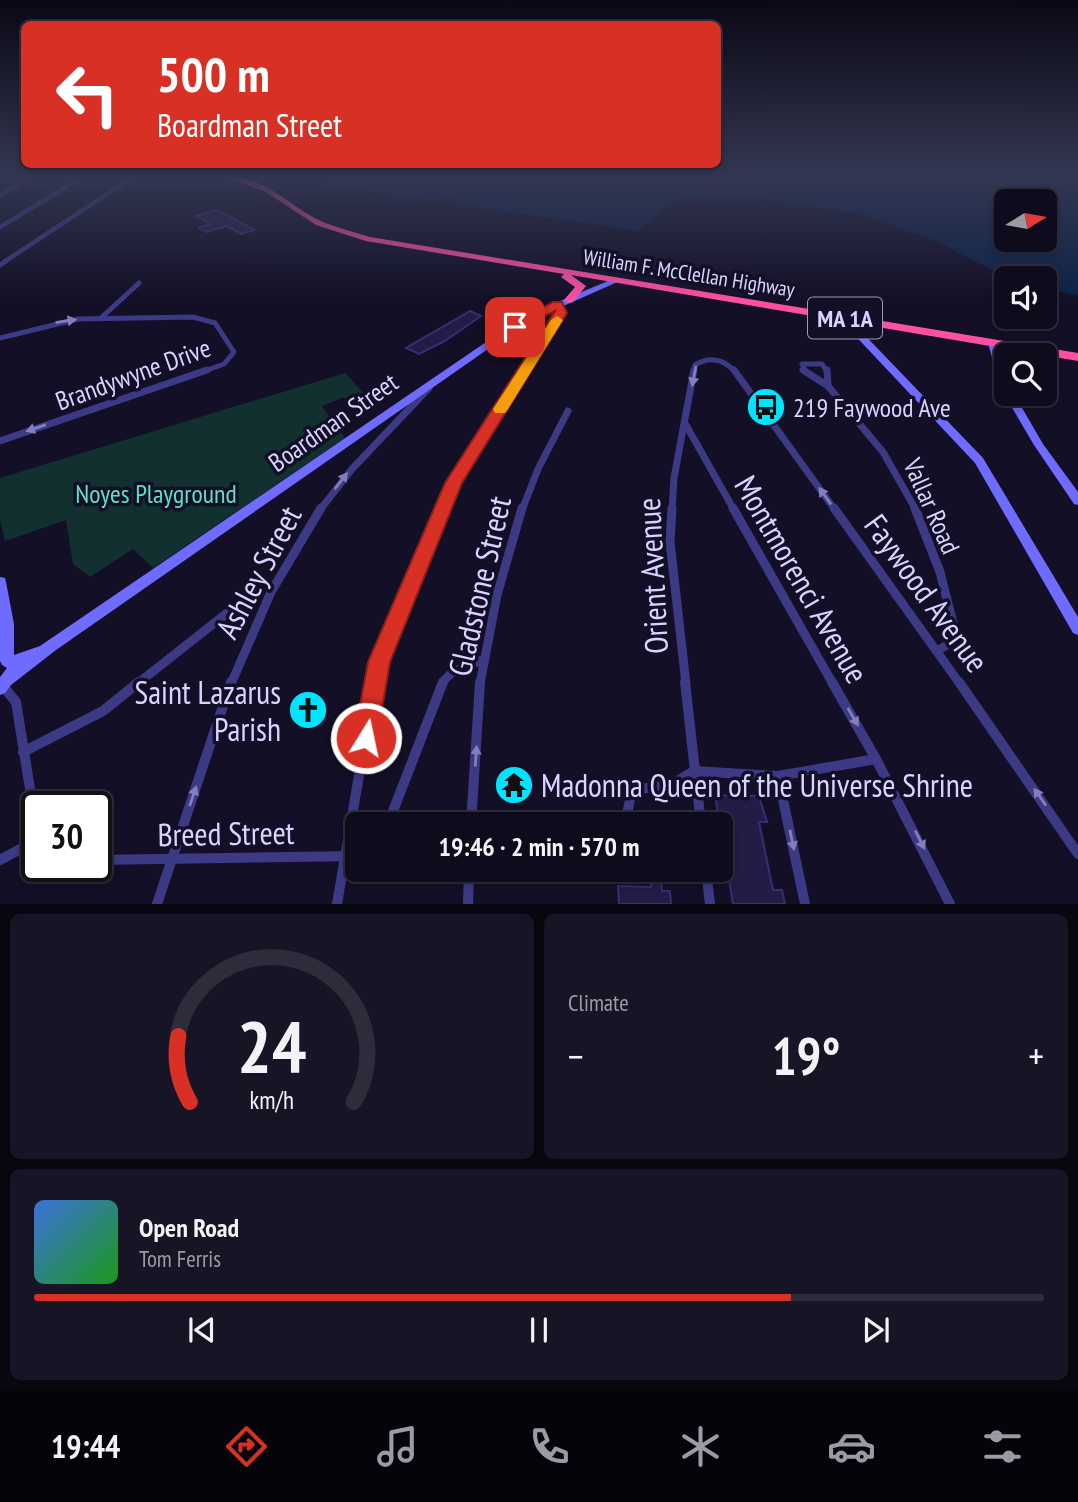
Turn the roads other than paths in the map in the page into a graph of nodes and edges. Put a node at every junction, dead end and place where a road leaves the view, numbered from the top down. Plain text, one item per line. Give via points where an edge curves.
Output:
1 (16, 217) edge
2 (72, 217) edge
3 (294, 217) edge
4 (310, 217) edge
5 (0, 227) edge
6 (0, 265) edge
7 (566, 277) junction
8 (613, 282) junction
9 (139, 283) dead end
10 (569, 300) junction
11 (558, 305) junction
12 (101, 318) junction
13 (850, 325) junction
14 (0, 338) edge
15 (993, 346) junction
16 (994, 349) edge
17 (1078, 357) edge
18 (1057, 360) edge
19 (1078, 363) edge
20 (731, 365) joint
21 (828, 386) junction
22 (405, 407) junction
23 (1019, 407) edge
24 (568, 411) dead end
25 (685, 424) junction
26 (0, 441) edge
27 (1078, 502) edge
28 (0, 582) edge
29 (241, 602) dead end
30 (1078, 629) edge
31 (937, 651) junction
32 (483, 660) junction
33 (5, 673) edge
34 (23, 752) junction
35 (876, 759) junction
36 (694, 771) junction
37 (778, 776) junction
38 (30, 791) edge
39 (357, 812) edge
40 (393, 812) edge
41 (472, 812) edge
42 (627, 812) edge
43 (699, 812) edge
44 (21, 849) edge
45 (1078, 854) edge
46 (345, 856) edge
47 (0, 860) edge
48 (112, 860) edge
49 (171, 860) junction
50 (345, 877) edge
51 (469, 882) edge
52 (707, 882) edge
53 (157, 904) edge
54 (337, 904) edge
55 (468, 904) edge
56 (710, 904) edge
57 (805, 904) edge
58 (950, 904) edge

1 - 5 street
2 - 6 street
3 - 7 highway, William F. McClellan Highway / MA 1A via 337,237
4 - 8 highway, William F. McClellan Highway / MA 1A via 354,236
7 - 8 highway, William F. McClellan Highway / MA 1A
7 - 10 highway via 581,286
8 - 10 main road, Boardman Street
8 - 13 highway, William F. McClellan Highway / MA 1A
8 - 15 highway, William F. McClellan Highway / MA 1A
9 - 12 street
10 - 11 main road, Boardman Street
11 - 22 main road, Boardman Street via 505,333
11 - 39 street via 561,313 454,483 379,662
14 -> 12 street, Brandywyne Drive via 60,321
12 -> 26 street, Brandywyne Drive via 202,318 215,323 234,352 223,364
13 - 15 highway, William F. McClellan Highway / MA 1A
13 - 30 main road via 979,461
15 - 16 main road
15 - 17 highway, William F. McClellan Highway / MA 1A
18 - 19 highway
20 -> 25 street, Orient Avenue via 713,359 696,364
31 -> 20 street, Faywood Avenue
21 - 21 street, Vallar Road via 826,366 813,361 802,364 804,371
21 - 31 street, Vallar Road via 888,458 917,518 954,613 957,639
22 - 33 main road, Boardman Street
49 -> 22 street, Ashley Street via 229,688 284,569 352,467
23 - 27 main road via 1034,439
24 - 32 street, Gladstone Street via 531,480 517,520
25 -> 35 street, Montmorenci Avenue
25 - 36 street, Orient Avenue via 674,478 670,542
28 - 33 main road via 7,624
29 - 34 street via 103,710
45 -> 31 street, Faywood Avenue
32 - 40 street via 444,679
41 -> 32 street, Gladstone Street
33 - 34 street via 15,698
34 - 38 street
35 - 37 street
35 -> 58 street, Montmorenci Avenue
36 - 37 street
36 - 42 street via 671,785 632,790
36 - 43 street, Orient Avenue
37 -> 57 street
44 - 47 street
46 - 49 street, Breed Street
48 - 49 street, Breed Street
49 - 53 street, Ashley Street
50 - 54 street
51 - 55 street
52 - 56 street

